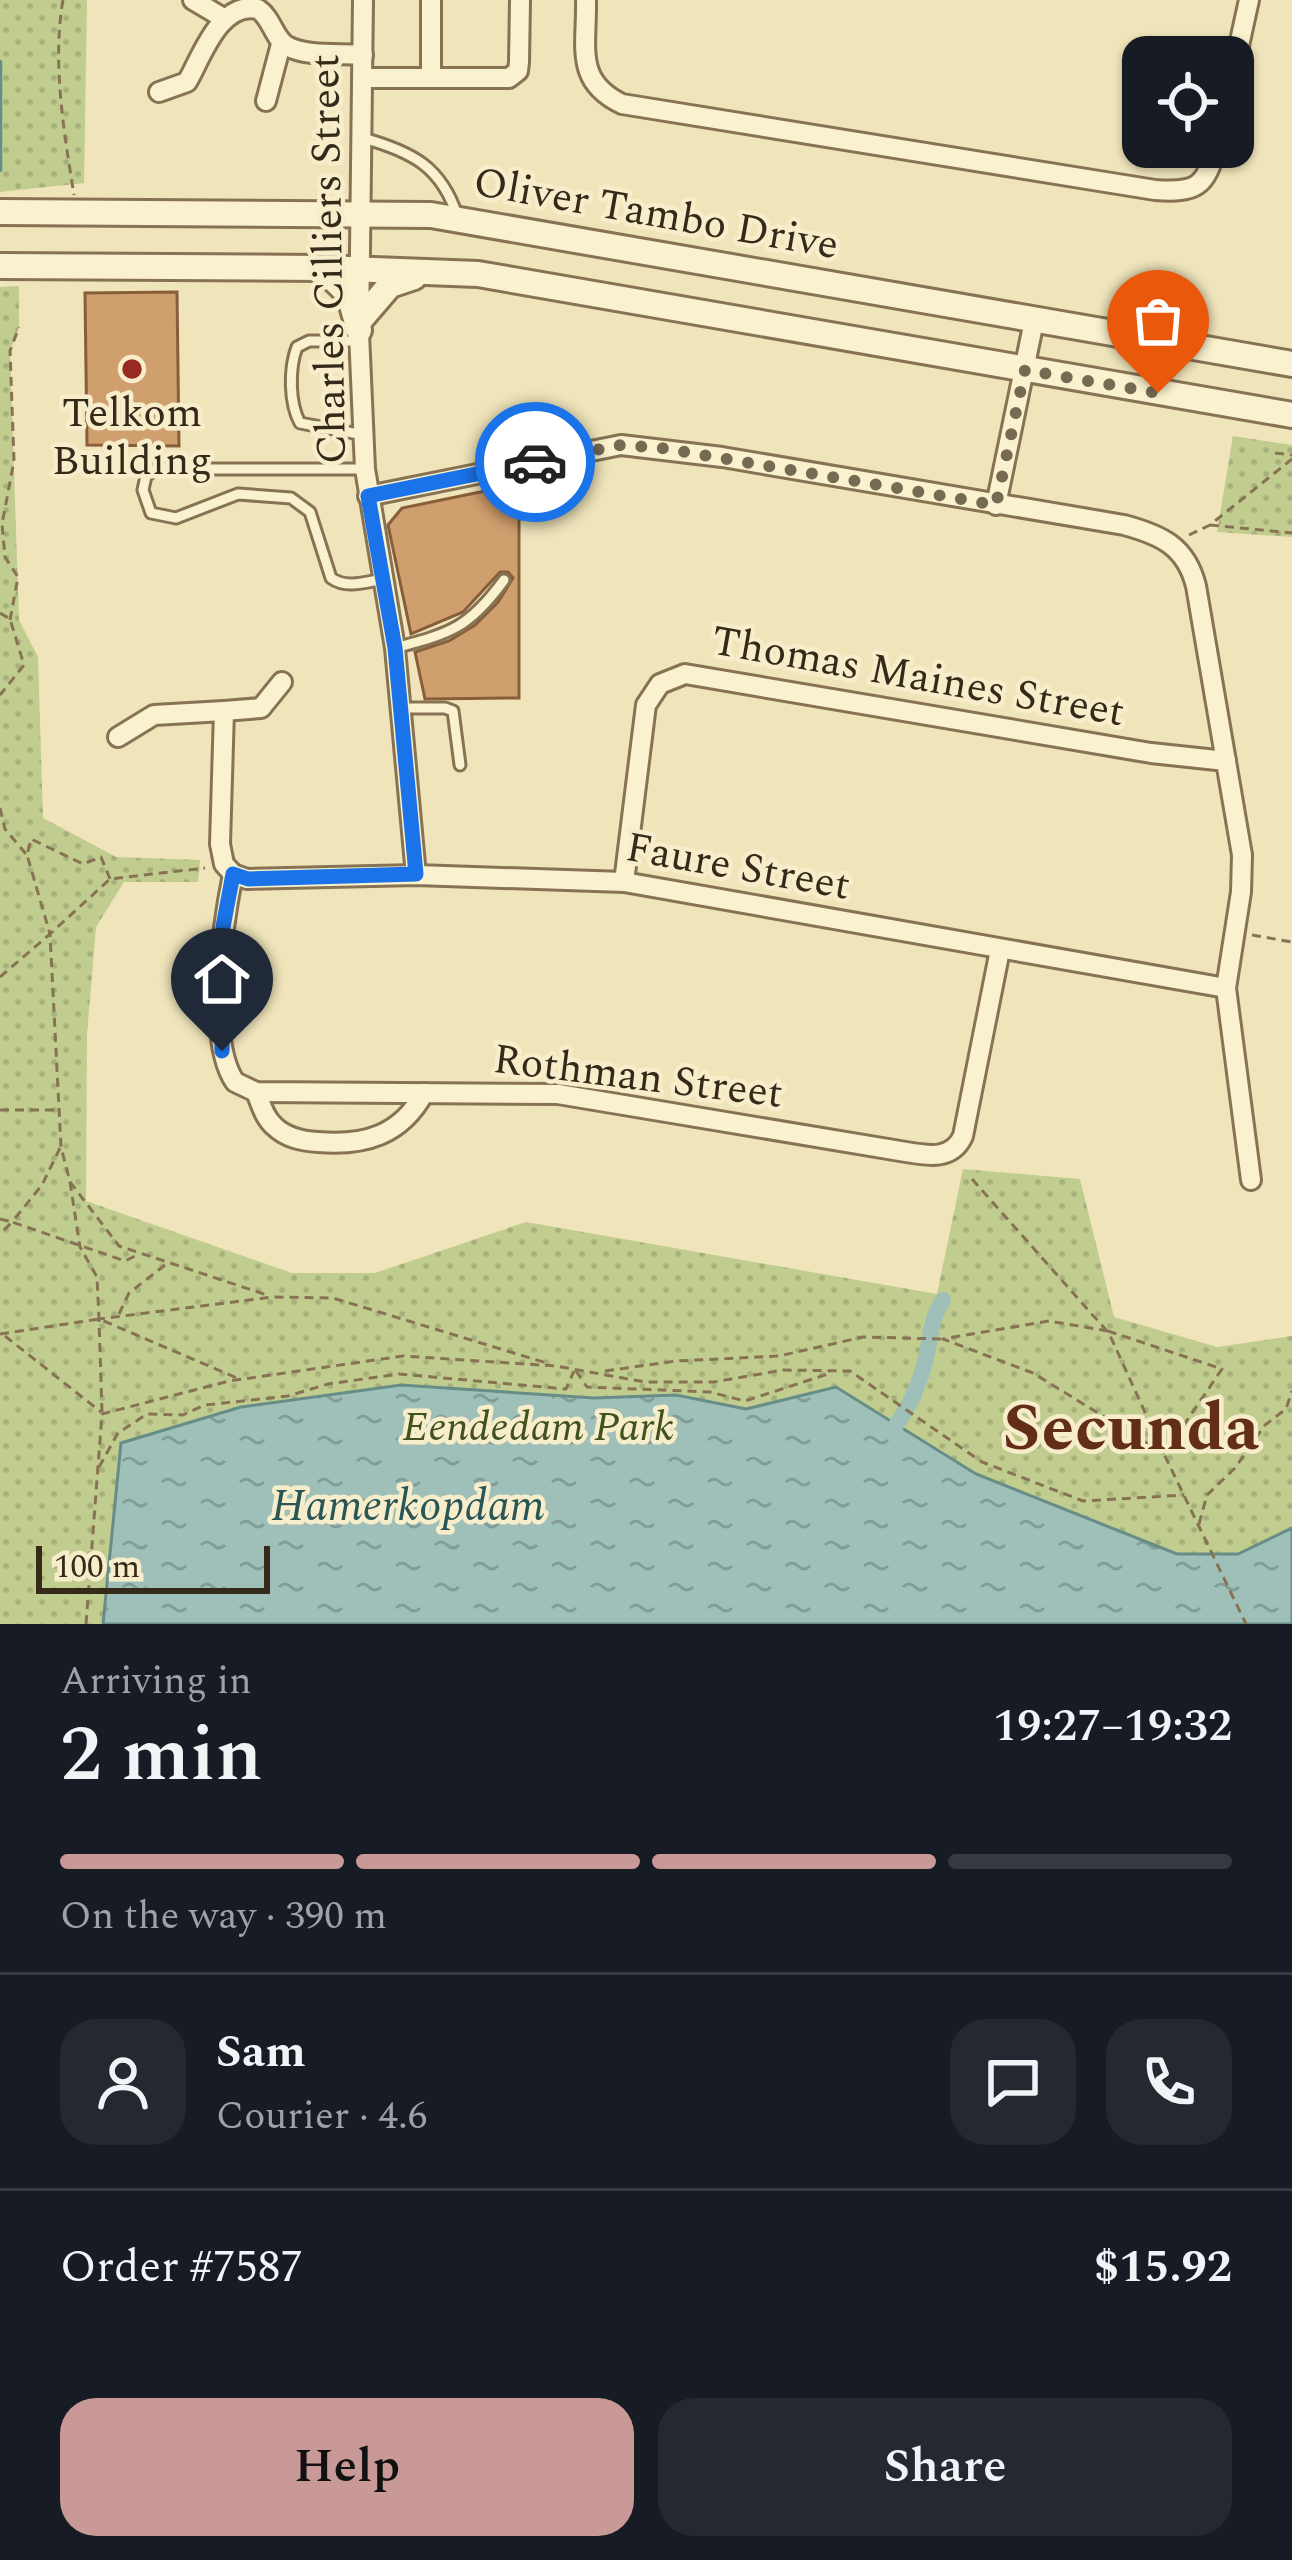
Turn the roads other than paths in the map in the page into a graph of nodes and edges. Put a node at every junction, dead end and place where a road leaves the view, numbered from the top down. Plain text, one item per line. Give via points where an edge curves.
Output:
1 (194, 0) edge
2 (363, 0) edge
3 (431, 0) edge
4 (586, 0) edge
5 (1249, 0) edge
6 (520, 1) edge
7 (220, 16) junction
8 (1241, 36) edge
9 (281, 44) junction
10 (363, 55) junction
11 (363, 78) junction
12 (430, 78) junction
13 (159, 92) dead end
14 (266, 101) dead end
15 (363, 138) junction
16 (1211, 168) edge
17 (7, 212) edge
18 (362, 214) junction
19 (458, 218) junction
20 (8, 266) edge
21 (322, 268) junction
22 (361, 271) junction
23 (440, 273) junction
24 (1034, 321) junction
25 (360, 331) junction
26 (1292, 364) edge
27 (1025, 370) junction
28 (1292, 416) edge
29 (364, 435) junction
30 (365, 469) junction
31 (368, 496) junction
32 (996, 505) junction
33 (383, 579) junction
34 (504, 580) dead end
35 (395, 648) junction
36 (282, 682) dead end
37 (402, 708) junction
38 (224, 711) junction
39 (118, 737) dead end
40 (1226, 761) junction
41 (460, 765) dead end
42 (228, 869) junction
43 (416, 874) junction
44 (625, 882) junction
45 (1000, 950) junction
46 (1226, 988) junction
47 (256, 1092) junction
48 (424, 1093) junction
49 (1251, 1180) dead end

1 - 7 street
2 - 10 street, Charles Cilliers Street
3 - 12 street
4 - 16 street via 590,81 622,104 1155,190 1181,192 1201,184
5 - 8 street
6 - 12 street via 515,75
7 - 9 street via 249,5 261,10
7 - 13 street via 188,82
9 - 10 street
9 - 14 street
10 - 11 street, Charles Cilliers Street
11 - 12 street
11 - 15 street, Charles Cilliers Street
15 - 18 street, Charles Cilliers Street
15 - 19 lane via 435,172
17 - 18 street, Oliver Tambo Drive
18 - 19 street, Oliver Tambo Drive
18 - 22 street, Charles Cilliers Street
19 - 24 street, Oliver Tambo Drive
20 - 21 street
21 - 22 street
21 - 25 street via 349,294
22 - 23 street
22 - 25 street, Charles Cilliers Street
23 - 25 street via 390,285
23 - 27 street
24 - 26 street, Oliver Tambo Drive
24 - 27 street
25 - 29 street, Charles Cilliers Street
25 - 29 lane via 297,347 293,400 300,423
27 - 28 street
27 - 32 street
29 - 30 street, Charles Cilliers Street
30 - 31 street, Charles Cilliers Street
30 - 33 lane via 156,469 143,490 151,513 163,518 238,494 290,498 310,512 331,578
31 - 32 street via 621,445
31 - 33 street, Charles Cilliers Street
32 - 40 street via 1124,525 1184,554
33 - 35 street, Charles Cilliers Street
34 - 35 lane via 453,631
35 - 37 street, Charles Cilliers Street
36 - 38 street via 260,708
37 - 41 lane via 453,711
37 - 43 street, Charles Cilliers Street
38 - 39 street via 154,715
38 - 42 street via 220,844
40 - 44 street, Thomas Maines Street via 685,674 660,684 646,705
40 - 46 street via 1242,855
42 - 43 street, Faure Street via 248,879
42 - 47 street, Rothman Street via 222,1051 235,1082
43 - 44 street, Faure Street
44 - 45 street, Faure Street
45 - 46 street, Faure Street
45 - 48 street, Rothman Street via 959,1145 944,1155 558,1094
46 - 49 street
47 - 48 street, Rothman Street
47 - 48 street via 266,1117 286,1135 339,1144 392,1130

